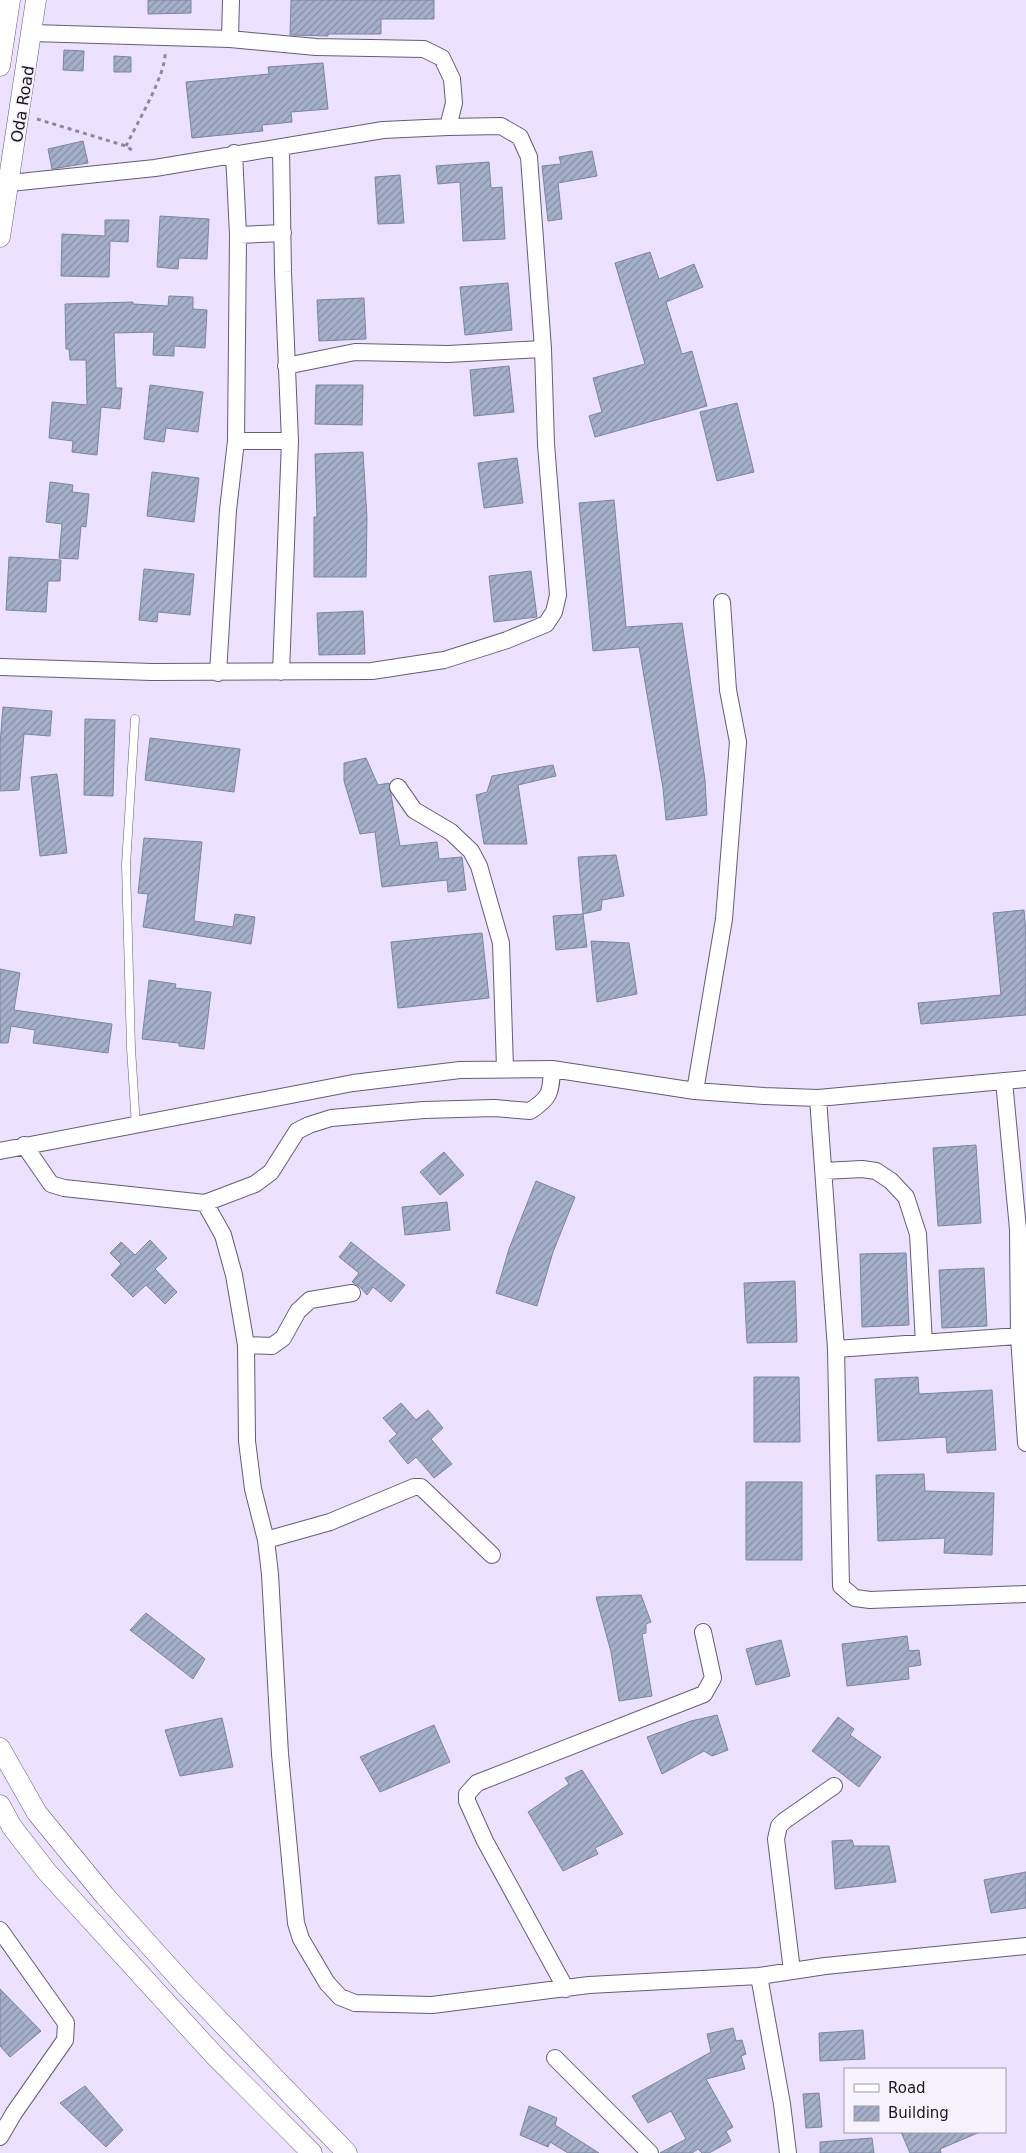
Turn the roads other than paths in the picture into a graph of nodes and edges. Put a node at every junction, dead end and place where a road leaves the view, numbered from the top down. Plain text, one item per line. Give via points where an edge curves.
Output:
1 (10, 0) edge
2 (36, 0) edge
3 (231, 0) edge
4 (32, 33) junction
5 (230, 38) junction
6 (0, 66) edge
7 (448, 127) junction
8 (281, 149) junction
9 (234, 154) junction
10 (10, 183) junction
11 (283, 233) junction
12 (238, 235) junction
13 (0, 237) edge
14 (543, 349) junction
15 (286, 366) junction
16 (236, 441) junction
17 (290, 441) junction
18 (722, 602) dead end
19 (0, 667) edge
20 (282, 672) junction
21 (218, 673) junction
22 (134, 719) dead end
23 (398, 787) dead end
24 (505, 1068) junction
25 (552, 1069) junction
26 (1026, 1079) edge
27 (1004, 1081) junction
28 (695, 1091) junction
29 (818, 1098) junction
30 (136, 1126) junction
31 (24, 1145) junction
32 (0, 1151) edge
33 (824, 1171) junction
34 (205, 1203) junction
35 (1022, 1229) edge
36 (352, 1293) dead end
37 (1019, 1336) junction
38 (924, 1343) junction
39 (246, 1345) junction
40 (836, 1348) junction
41 (1026, 1443) edge
42 (266, 1540) junction
43 (492, 1555) dead end
44 (1026, 1594) edge
45 (704, 1632) dead end
46 (0, 1748) edge
47 (834, 1786) dead end
48 (0, 1805) edge
49 (0, 1930) edge
50 (1026, 1946) edge
51 (792, 1971) junction
52 (759, 1976) junction
53 (566, 1988) junction
54 (555, 2058) dead end
55 (0, 2137) edge
56 (312, 2153) edge
57 (347, 2153) edge
58 (650, 2153) edge
59 (788, 2153) edge

1 - 6 street, Oda Road
2 - 4 street, Oda Road
3 - 5 street
4 - 5 street
4 - 10 street, Oda Road
5 - 7 street via 316,47 424,49 442,58 452,79 454,103
7 - 8 street via 383,130
7 - 14 street via 501,126 520,137 529,156
8 - 9 street
8 - 11 street
9 - 10 street via 155,168
9 - 12 street
10 - 13 street, Oda Road
11 - 12 street
11 - 15 street
12 - 16 street
14 - 15 street via 448,354 355,352
14 - 20 street via 546,444 558,595 554,612 546,624 444,660 372,671
15 - 17 street
16 - 17 street
16 - 21 street via 228,510
17 - 20 street
18 - 28 street via 728,690 738,742 724,919
19 - 21 street
20 - 21 street
22 - 30 lane via 126,865
23 - 24 street via 414,810 451,832 471,851 479,866 501,943
24 - 25 street
24 - 30 street via 353,1083
25 - 28 street
25 - 34 street via 551,1090 544,1102 530,1111 494,1108 415,1111 331,1118 309,1125 297,1131 271,1172 256,1184
26 - 27 street
27 - 29 street
27 - 35 street
28 - 29 street
29 - 33 street
30 - 31 street
31 - 32 street
31 - 34 street via 51,1184
33 - 38 street via 876,1171 906,1197 918,1234
33 - 40 street
34 - 39 street via 222,1235 234,1275
35 - 37 street
36 - 39 street via 310,1300 298,1311 283,1338 272,1346
37 - 38 street
37 - 41 street
38 - 40 street
39 - 42 street via 247,1441 253,1489
40 - 44 street via 840,1586 855,1598 870,1600
42 - 43 street via 330,1522 414,1487 421,1487
42 - 53 street via 280,1754 296,1923 301,1939 327,1983 340,1997 355,2003 374,2004 432,2005
45 - 53 street via 713,1678 704,1694 476,1783 467,1794 485,1841
46 - 57 street via 37,1813 105,1896 186,1986
47 - 51 street via 784,1821 776,1839
48 - 56 street via 12,1827 47,1872 214,2055
49 - 55 street via 66,2022 66,2032 64,2040
50 - 51 street
51 - 52 street
52 - 53 street
52 - 59 street
54 - 58 street

